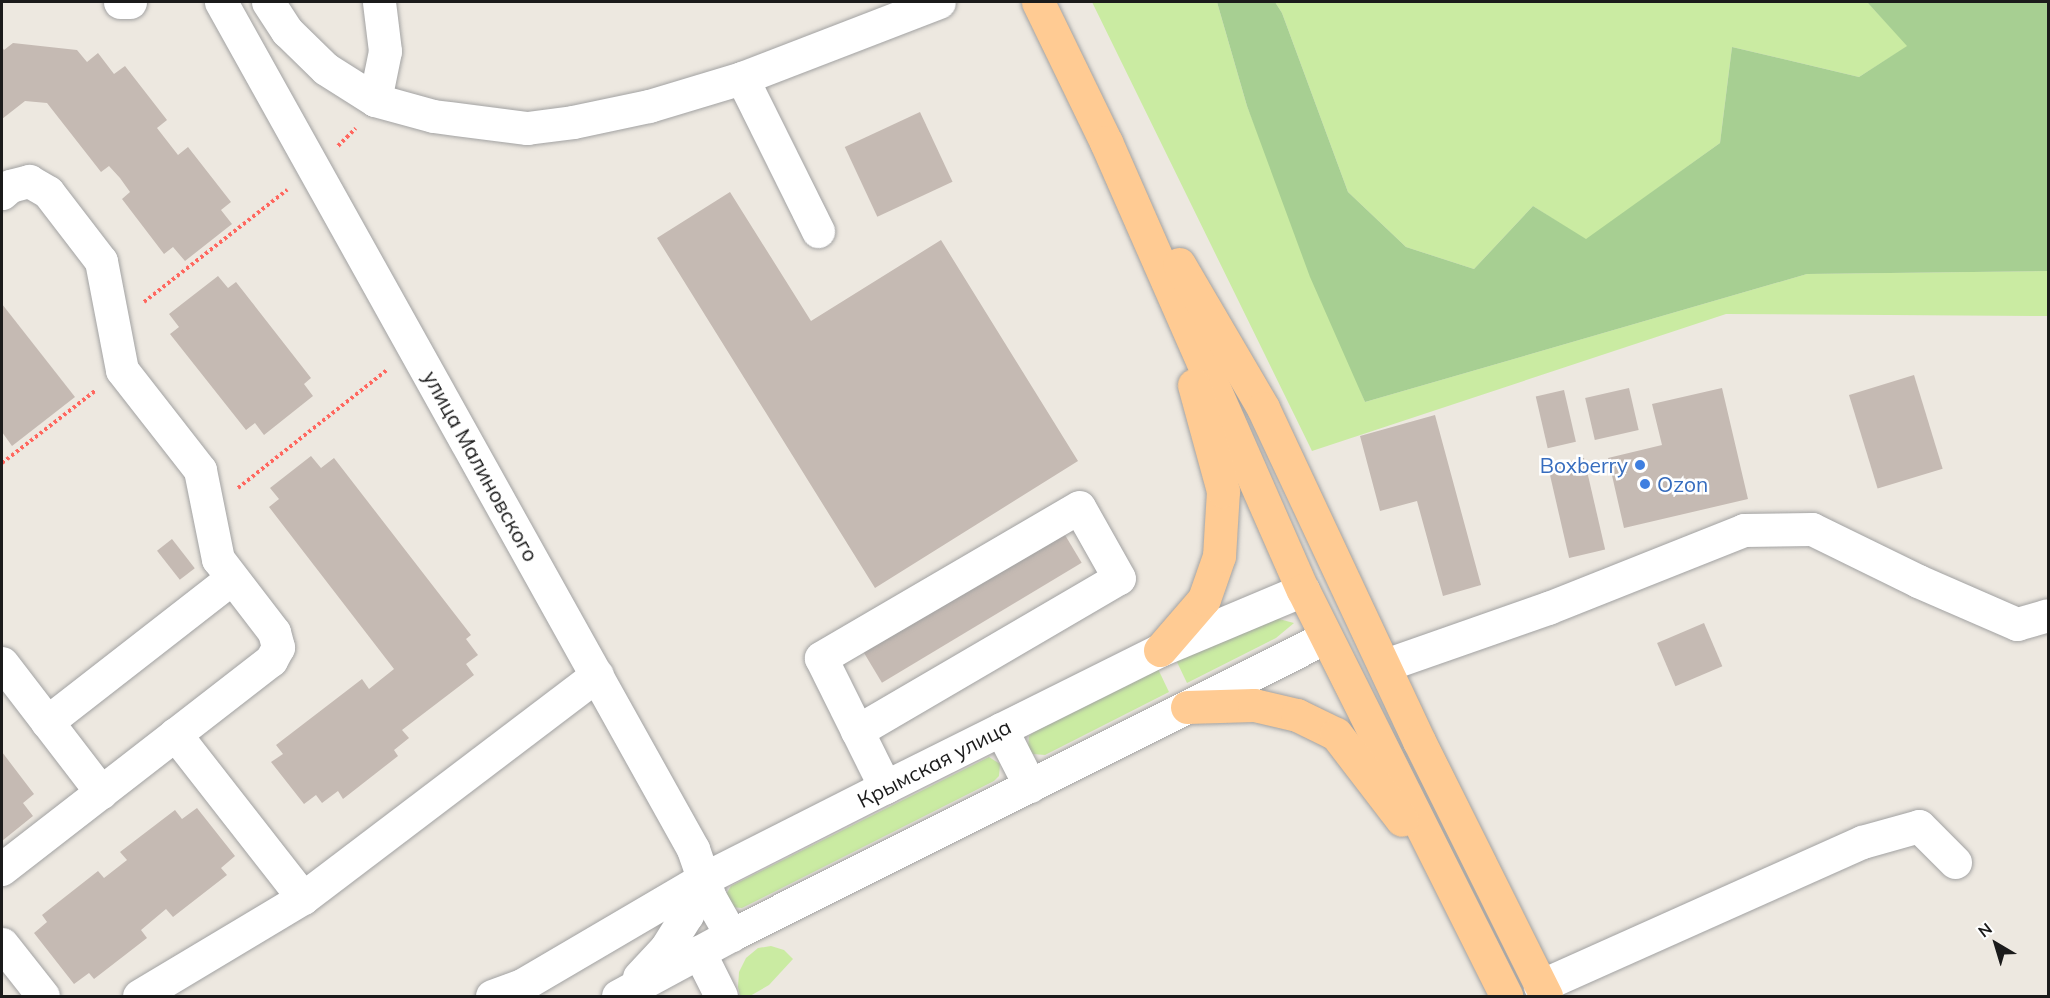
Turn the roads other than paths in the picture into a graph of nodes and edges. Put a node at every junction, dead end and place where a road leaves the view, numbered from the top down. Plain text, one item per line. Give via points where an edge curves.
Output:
1 (120, 2) edge
2 (130, 2) edge
3 (221, 2) edge
4 (268, 2) edge
5 (379, 2) edge
6 (939, 2) edge
7 (1038, 2) edge
8 (742, 78) junction
9 (375, 100) junction
10 (1106, 141) junction
11 (2, 193) edge
12 (818, 231) dead end
13 (1159, 262) junction
14 (232, 578) junction
15 (1303, 590) junction
16 (1351, 598) junction
17 (2049, 615) edge
18 (1326, 637) junction
19 (1160, 650) junction
20 (2, 663) edge
21 (1385, 665) junction
22 (597, 675) junction
23 (1187, 706) junction
24 (47, 722) junction
25 (1001, 729) junction
26 (857, 731) junction
27 (175, 734) junction
28 (1030, 786) junction
29 (885, 787) junction
30 (101, 792) junction
31 (1955, 862) dead end
32 (2, 869) edge
33 (703, 879) junction
34 (1449, 882) junction
35 (303, 898) junction
36 (731, 935) junction
37 (2, 944) edge
38 (699, 952) junction
39 (1543, 991) edge
40 (43, 996) edge
41 (139, 996) edge
42 (492, 996) edge
43 (617, 996) edge
44 (721, 996) edge
45 (1506, 996) edge

1 - 2 street
3 - 22 street, улица Малиновского
4 - 9 street via 287,31 326,69
5 - 9 street via 385,51
6 - 8 street
7 - 10 main road
8 - 9 street via 649,106 527,128 433,116
8 - 12 street
10 - 13 main road
10 - 16 main road via 1263,408
11 - 14 street via 9,186 29,181 48,192 101,261 123,370 200,470 218,559
13 - 15 main road
13 - 19 main road via 1223,491 1219,556 1204,599
14 - 24 street
14 - 27 street via 274,632 278,647 271,660
15 - 16 main road
15 - 18 main road
15 - 19 street, Крымская улица
16 - 18 main road
16 - 21 main road
17 - 21 street via 2017,624 1812,529 1744,531 1548,608
18 - 23 street
18 - 34 main road
19 - 25 street, Крымская улица
20 - 24 street
21 - 39 main road
22 - 33 street, улица Малиновского via 693,849
22 - 35 street
23 - 28 street
23 - 34 main road via 1254,705 1297,715 1336,734
24 - 30 street
25 - 28 street
25 - 29 street, Крымская улица
26 - 26 street via 821,658 1079,507 1119,578
26 - 29 street
27 - 30 street
27 - 35 street
28 - 36 street
29 - 33 street, Крымская улица
30 - 32 street
31 - 39 street via 1919,826 1862,842
33 - 36 street, улица Малиновского
33 - 42 street, Крымская улица via 522,985
33 - 43 street via 666,948
34 - 45 main road
35 - 41 street
36 - 38 street
37 - 40 street
38 - 43 street
38 - 44 street

